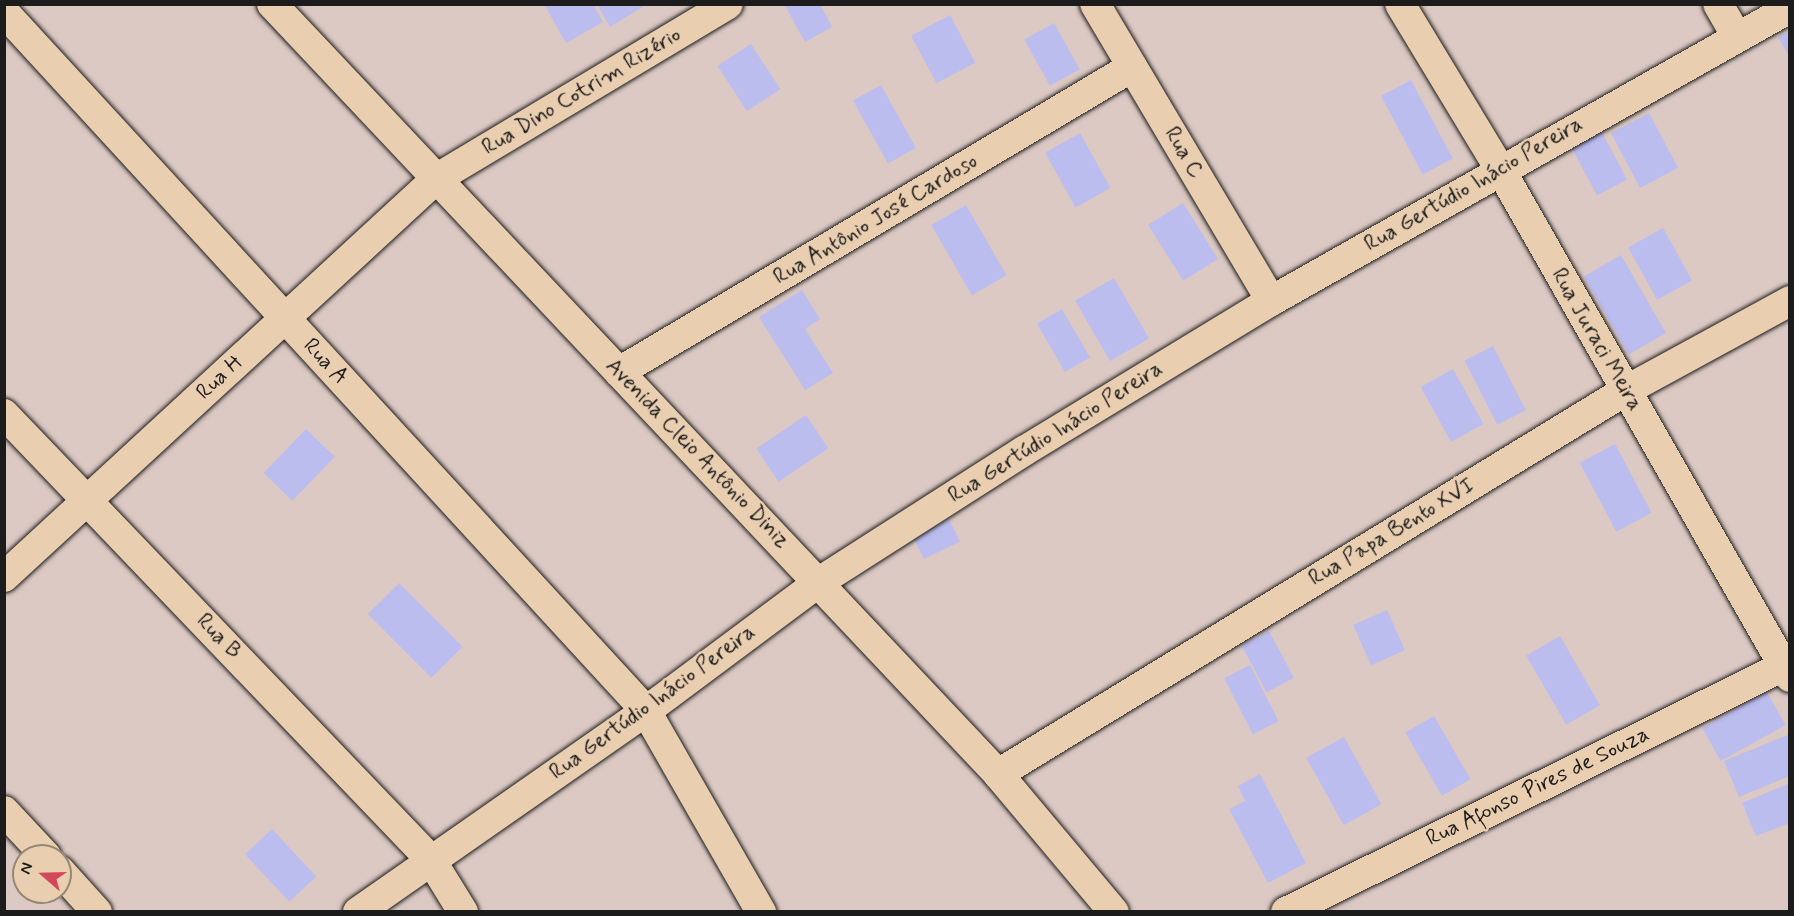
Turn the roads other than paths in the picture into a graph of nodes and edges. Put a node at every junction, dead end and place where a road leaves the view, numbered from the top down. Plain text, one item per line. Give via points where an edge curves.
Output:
1 (272, 4) edge
2 (728, 4) edge
3 (1095, 4) edge
4 (1400, 4) edge
5 (1718, 4) edge
6 (1790, 8) edge
7 (4, 12) edge
8 (1737, 37) junction
9 (1132, 68) junction
10 (1500, 169) junction
11 (436, 179) junction
12 (1271, 301) junction
13 (1790, 301) edge
14 (285, 318) junction
15 (619, 372) junction
16 (1624, 391) junction
17 (4, 414) edge
18 (87, 501) junction
19 (4, 577) edge
20 (819, 582) junction
21 (1788, 668) edge
22 (646, 711) junction
23 (998, 774) junction
24 (4, 811) edge
25 (35, 844) edge
26 (431, 860) junction
27 (72, 884) edge
28 (97, 912) edge
29 (358, 912) edge
30 (463, 912) edge
31 (761, 912) edge
32 (1114, 912) edge
33 (1286, 912) edge

1 - 11 street, Avenida Cleio Antônio Diniz
2 - 11 street, Rua Dino Cotrim Rizério
3 - 9 street, Rua C
4 - 10 street, Rua Juraci Meira
5 - 8 street
6 - 8 street, Rua Gertúdio Inácio Pereira
7 - 14 street, Rua A
8 - 10 street, Rua Gertúdio Inácio Pereira
9 - 12 street, Rua C
9 - 15 street, Rua Antônio José Cardoso
10 - 12 street, Rua Gertúdio Inácio Pereira
10 - 16 street, Rua Juraci Meira
11 - 14 street, Rua H
11 - 15 street, Avenida Cleio Antônio Diniz
12 - 20 street, Rua Gertúdio Inácio Pereira via 1024,451
13 - 16 street, Rua Papa Bento XVI
14 - 18 street, Rua H
14 - 22 street, Rua A
15 - 20 street, Avenida Cleio Antônio Diniz
16 - 21 street, Rua Juraci Meira
16 - 23 street, Rua Papa Bento XVI
17 - 18 street, Rua B
18 - 19 street, Rua H
18 - 26 street, Rua B
20 - 22 street, Rua Gertúdio Inácio Pereira
20 - 23 street, Avenida Cleio Antônio Diniz
21 - 33 street, Rua Afonso Pires de Souza
22 - 26 street, Rua Gertúdio Inácio Pereira
22 - 31 street, Rua A
23 - 32 street, Avenida Cleio Antônio Diniz
24 - 25 street
26 - 29 street, Rua Gertúdio Inácio Pereira
26 - 30 street, Rua B
27 - 28 street

